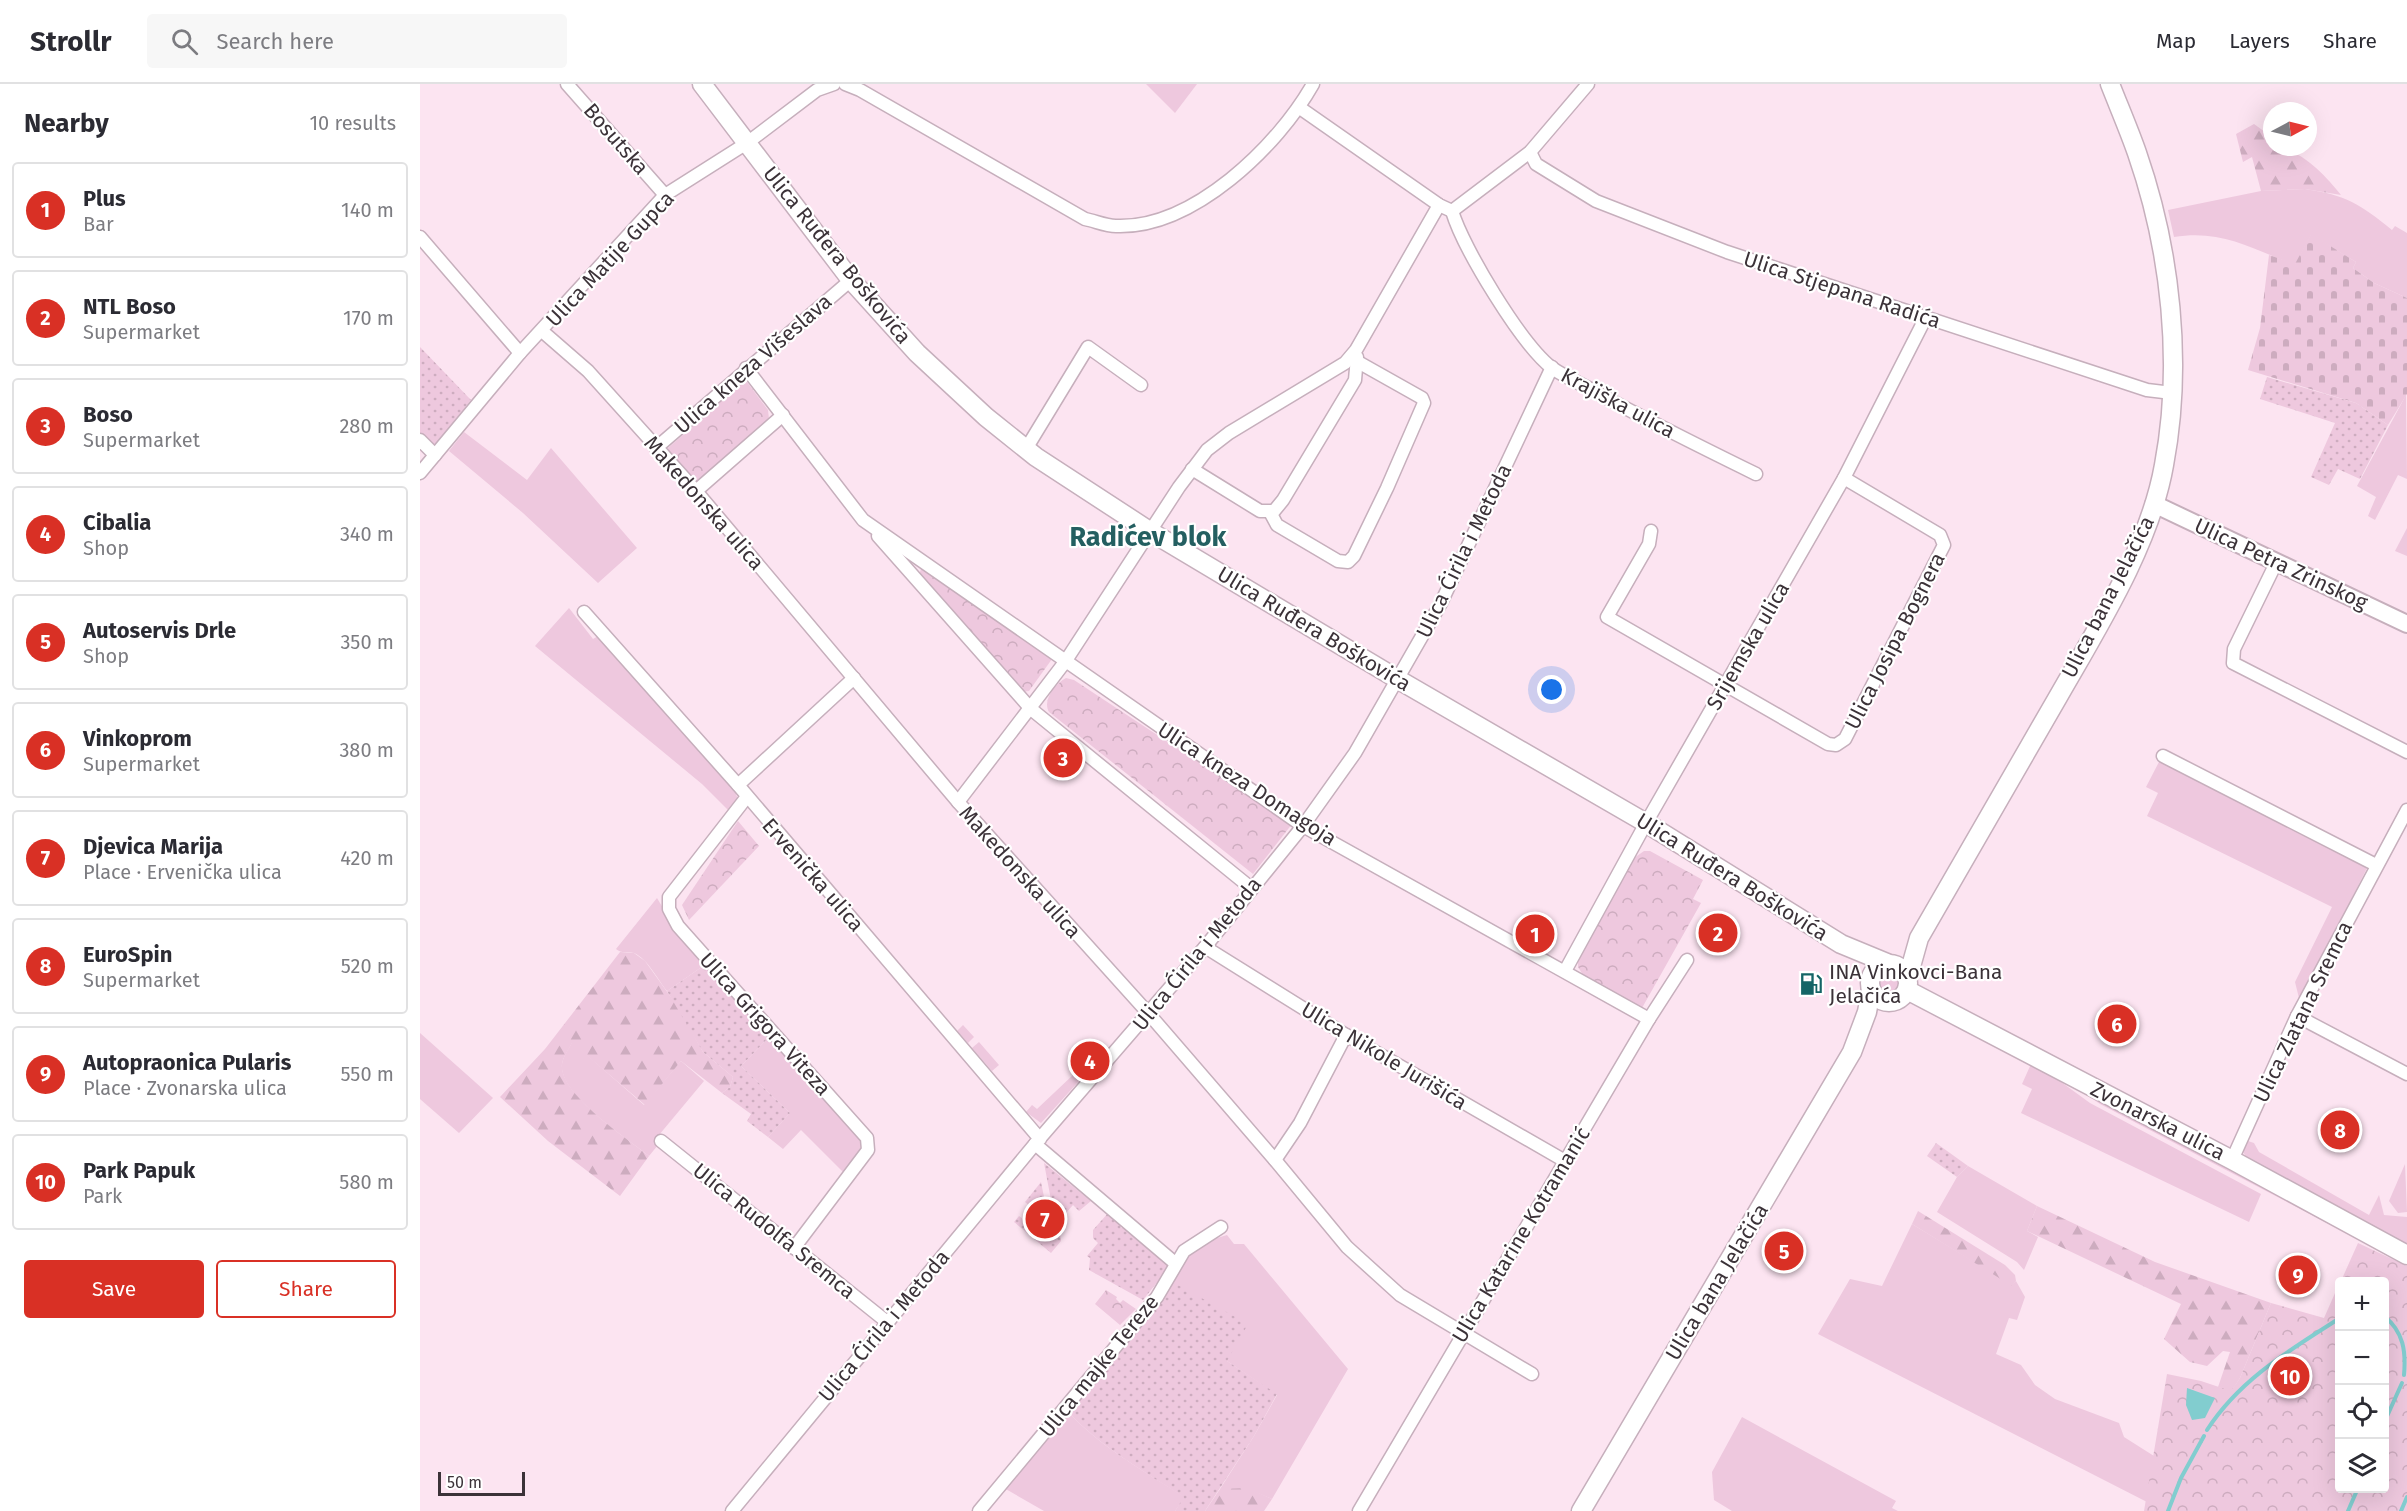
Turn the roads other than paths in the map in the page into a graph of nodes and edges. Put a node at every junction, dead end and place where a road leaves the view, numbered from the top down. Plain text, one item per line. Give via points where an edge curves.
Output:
1 (567, 84) edge
2 (702, 84) edge
3 (834, 84) edge
4 (845, 84) edge
5 (1313, 84) edge
6 (1588, 84) edge
7 (2110, 84) edge
8 (1300, 108) junction
9 (747, 143) junction
10 (1530, 152) junction
11 (664, 195) junction
12 (1439, 205) junction
13 (1452, 211) junction
14 (420, 237) edge
15 (851, 280) junction
16 (1926, 317) junction
17 (542, 331) junction
18 (520, 353) junction
19 (1357, 356) junction
20 (1552, 367) junction
21 (747, 368) junction
22 (1141, 385) dead end
23 (2172, 393) junction
24 (783, 415) junction
25 (420, 440) edge
26 (656, 448) junction
27 (1026, 449) junction
28 (435, 455) junction
29 (1192, 469) junction
30 (420, 473) edge
31 (1756, 474) dead end
32 (1844, 478) junction
33 (696, 491) junction
34 (2154, 504) junction
35 (1270, 512) junction
36 (863, 520) junction
37 (1651, 531) dead end
38 (1151, 532) junction
39 (2277, 561) junction
40 (584, 612) dead end
41 (2407, 624) edge
42 (1065, 662) junction
43 (854, 678) junction
44 (1399, 680) junction
45 (1725, 686) junction
46 (1031, 709) junction
47 (2407, 752) edge
48 (2163, 756) dead end
49 (738, 785) junction
50 (746, 798) junction
51 (958, 802) junction
52 (2407, 810) edge
53 (1646, 823) junction
54 (1304, 825) junction
55 (2376, 865) junction
56 (1251, 888) junction
57 (1919, 938) junction
58 (1841, 944) junction
59 (1205, 947) junction
60 (1686, 960) dead end
61 (1890, 963) junction
62 (1564, 971) junction
63 (1907, 984) junction
64 (1870, 987) junction
65 (1892, 1002) junction
66 (1149, 1014) junction
67 (2297, 1016) junction
68 (1649, 1018) junction
69 (1347, 1035) junction
70 (1852, 1052) junction
71 (2407, 1074) edge
72 (661, 1141) dead end
73 (1038, 1142) junction
74 (1275, 1160) junction
75 (2232, 1160) junction
76 (1565, 1161) junction
77 (1221, 1227) dead end
78 (794, 1248) junction
79 (2407, 1255) edge
80 (1175, 1263) junction
81 (887, 1322) junction
82 (1462, 1333) junction
83 (1532, 1374) dead end
84 (732, 1511) edge
85 (979, 1511) edge
86 (1359, 1511) edge
87 (1581, 1511) edge

1 - 11 street, Bosutska
2 - 9 main road, Ulica Ruđera Boškovića
3 - 9 street, Ulica Matije Gupca via 818,90
4 - 8 street via 1085,219 1116,226 1151,222 1181,212 1216,191
5 - 8 street
6 - 10 street
7 - 23 main road, Ulica bana Jelačića via 2138,154 2160,242 2173,347
8 - 12 street
9 - 11 street, Ulica Matije Gupca
9 - 15 main road, Ulica Ruđera Boškovića
10 - 13 street
10 - 16 street, Ulica Stjepana Radića via 1536,164 1596,201 1727,252
11 - 17 street, Ulica Matije Gupca
12 - 13 street
12 - 19 street
13 - 20 street, Krajiška ulica via 1457,229 1491,287 1518,329
14 - 18 street
15 - 21 street, Ulica kneza Višeslava
15 - 27 main road, Ulica Ruđera Boškovića via 917,353
16 - 23 street, Ulica Stjepana Radića via 2146,390
16 - 32 street, Srijemska ulica
17 - 18 street, Ulica Matije Gupca
17 - 26 street, Makedonska ulica via 588,371
18 - 28 street, Ulica Matije Gupca
19 - 29 street via 1218,440
19 - 35 street via 1355,380 1278,508
19 - 35 street via 1424,403 1354,556 1348,562 1338,561 1277,525
20 - 31 street, Krajiška ulica via 1652,423
20 - 44 street, Ulica Ćirila i Metoda via 1441,603
21 - 24 street, Ulica kneza Domagoja
21 - 26 street, Ulica kneza Višeslava
22 - 27 street via 1088,347
23 - 34 main road, Ulica bana Jelačića via 2164,467
24 - 33 street
24 - 36 street, Ulica kneza Domagoja
25 - 28 street
26 - 33 street, Makedonska ulica
27 - 38 main road, Ulica Ruđera Boškovića
28 - 30 street, Ulica Matije Gupca
29 - 35 street via 1260,511
29 - 38 street
32 - 45 street, Srijemska ulica
32 - 45 street, Ulica Josipa Bognera via 1940,535 1944,545 1845,739 1836,746 1828,744
33 - 43 street, Makedonska ulica
34 - 39 street, Ulica Petra Zrinskog
34 - 57 main road, Ulica bana Jelačića via 2092,638
36 - 42 street, Ulica kneza Domagoja
36 - 46 street, Ulica kneza Domagoja
37 - 45 street, Ulica Josipa Bognera via 1649,544 1607,617
38 - 42 street
38 - 44 main road, Ulica Ruđera Boškovića
39 - 41 street, Ulica Petra Zrinskog
39 - 47 street via 2234,649 2233,663
40 - 49 street, Ervenička ulica
42 - 46 street
42 - 54 street, Ulica kneza Domagoja
43 - 49 street
43 - 51 street, Makedonska ulica
44 - 53 main road, Ulica Ruđera Boškovića
44 - 54 street, Ulica Ćirila i Metoda via 1355,753
45 - 53 street, Srijemska ulica
46 - 51 street
46 - 56 street, Ulica kneza Domagoja
48 - 55 street
49 - 50 street, Ervenička ulica
50 - 73 street, Ervenička ulica
50 - 78 street, Ulica Grigora Viteza via 669,897 669,909 678,926 867,1138 868,1150
51 - 66 street, Makedonska ulica
52 - 55 street, Ulica Zlatana Sremca
53 - 58 main road, Ulica Ruđera Boškovića
53 - 62 street, Srijemska ulica
54 - 56 street, Ulica Ćirila i Metoda
54 - 62 street, Ulica kneza Domagoja
55 - 67 street, Ulica Zlatana Sremca
56 - 59 street, Ulica Ćirila i Metoda
57 - 61 main road, Ulica bana Jelačića
57 - 63 main road, Ulica bana Jelačića
58 - 61 main road, Ulica Ruđera Boškovića
58 - 64 main road, Ulica Ruđera Boškovića
59 - 66 street, Ulica Ćirila i Metoda
59 - 69 street, Ulica Nikole Jurišića
60 - 68 street, Ulica Katarine Kotramanić
61 - 63 main road via 1900,966
61 - 64 main road, Ulica bana Jelačića via 1876,968
62 - 68 street, Ulica kneza Domagoja
63 - 65 main road, Ulica bana Jelačića via 1898,1000
63 - 75 main road, Zvonarska ulica
64 - 65 main road via 1879,1000
64 - 70 main road, Ulica bana Jelačića via 1867,1012
65 - 70 main road, Ulica bana Jelačića
66 - 73 street, Ulica Ćirila i Metoda
66 - 74 street, Makedonska ulica
67 - 71 street
67 - 75 street, Ulica Zlatana Sremca
68 - 76 street, Ulica Katarine Kotramanić
69 - 74 street via 1300,1123
69 - 76 street, Ulica Nikole Jurišića
70 - 87 main road, Ulica bana Jelačića
72 - 78 street, Ulica Rudolfa Sremca
73 - 80 street, Ervenička ulica
73 - 81 street, Ulica Ćirila i Metoda
74 - 82 street, Makedonska ulica via 1347,1247 1400,1294
75 - 79 main road, Zvonarska ulica
76 - 82 street, Ulica Katarine Kotramanić
77 - 80 street, Ulica majke Tereze via 1193,1243
78 - 81 street, Ulica Rudolfa Sremca
80 - 85 street, Ulica majke Tereze via 1157,1297
81 - 84 street, Ulica Ćirila i Metoda
82 - 83 street, Makedonska ulica
82 - 86 street, Ulica Katarine Kotramanić

